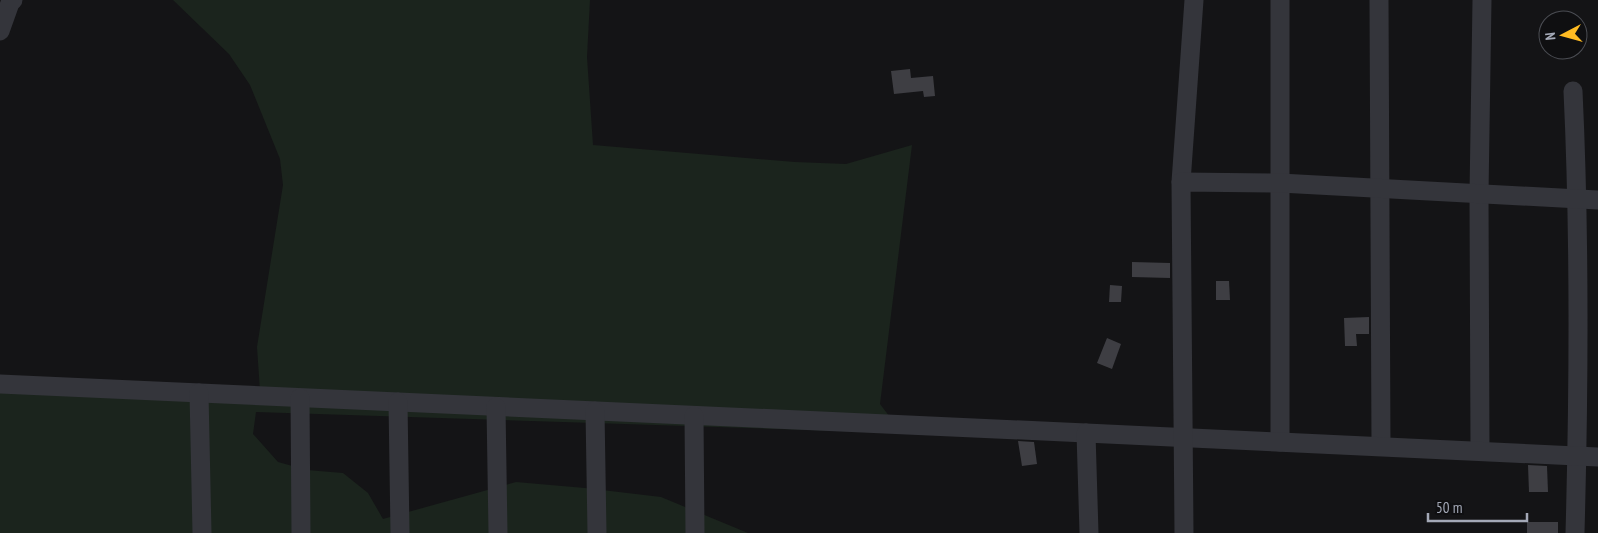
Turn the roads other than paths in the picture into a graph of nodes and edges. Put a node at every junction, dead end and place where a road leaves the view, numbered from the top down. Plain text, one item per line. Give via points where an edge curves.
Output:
1 (13, 0) edge
2 (1194, 0) edge
3 (1280, 0) edge
4 (1379, 0) edge
5 (1482, 0) edge
6 (0, 31) edge
7 (1573, 91) dead end
8 (1180, 182) junction
9 (1280, 183) junction
10 (1379, 188) junction
11 (1479, 194) junction
12 (1578, 199) junction
13 (1598, 200) edge
14 (0, 384) edge
15 (199, 394) junction
16 (300, 398) junction
17 (398, 402) junction
18 (496, 407) junction
19 (595, 411) junction
20 (694, 416) junction
21 (1086, 433) junction
22 (1184, 437) junction
23 (1280, 442) junction
24 (1381, 446) junction
25 (1480, 451) junction
26 (1577, 456) junction
27 (1598, 457) edge
28 (202, 533) edge
29 (301, 533) edge
30 (400, 533) edge
31 (498, 533) edge
32 (598, 533) edge
33 (695, 533) edge
34 (1088, 533) edge
35 (1184, 533) edge
36 (1576, 533) edge

1 - 6 street
2 - 8 street
3 - 9 street
4 - 10 street
5 - 11 street
7 - 12 street
8 - 9 street
8 - 22 street
9 - 10 street
9 - 23 street
10 - 11 street
10 - 24 street
11 - 12 street
11 - 25 street
12 - 13 street
12 - 26 street
14 - 15 street
15 - 16 street
15 - 28 street
16 - 17 street
16 - 29 street
17 - 18 street
17 - 30 street
18 - 19 street
18 - 31 street
19 - 20 street
19 - 32 street
20 - 21 street
20 - 33 street
21 - 22 street
21 - 34 street
22 - 23 street
22 - 35 street
23 - 24 street
24 - 25 street
25 - 26 street
26 - 27 street
26 - 36 street

